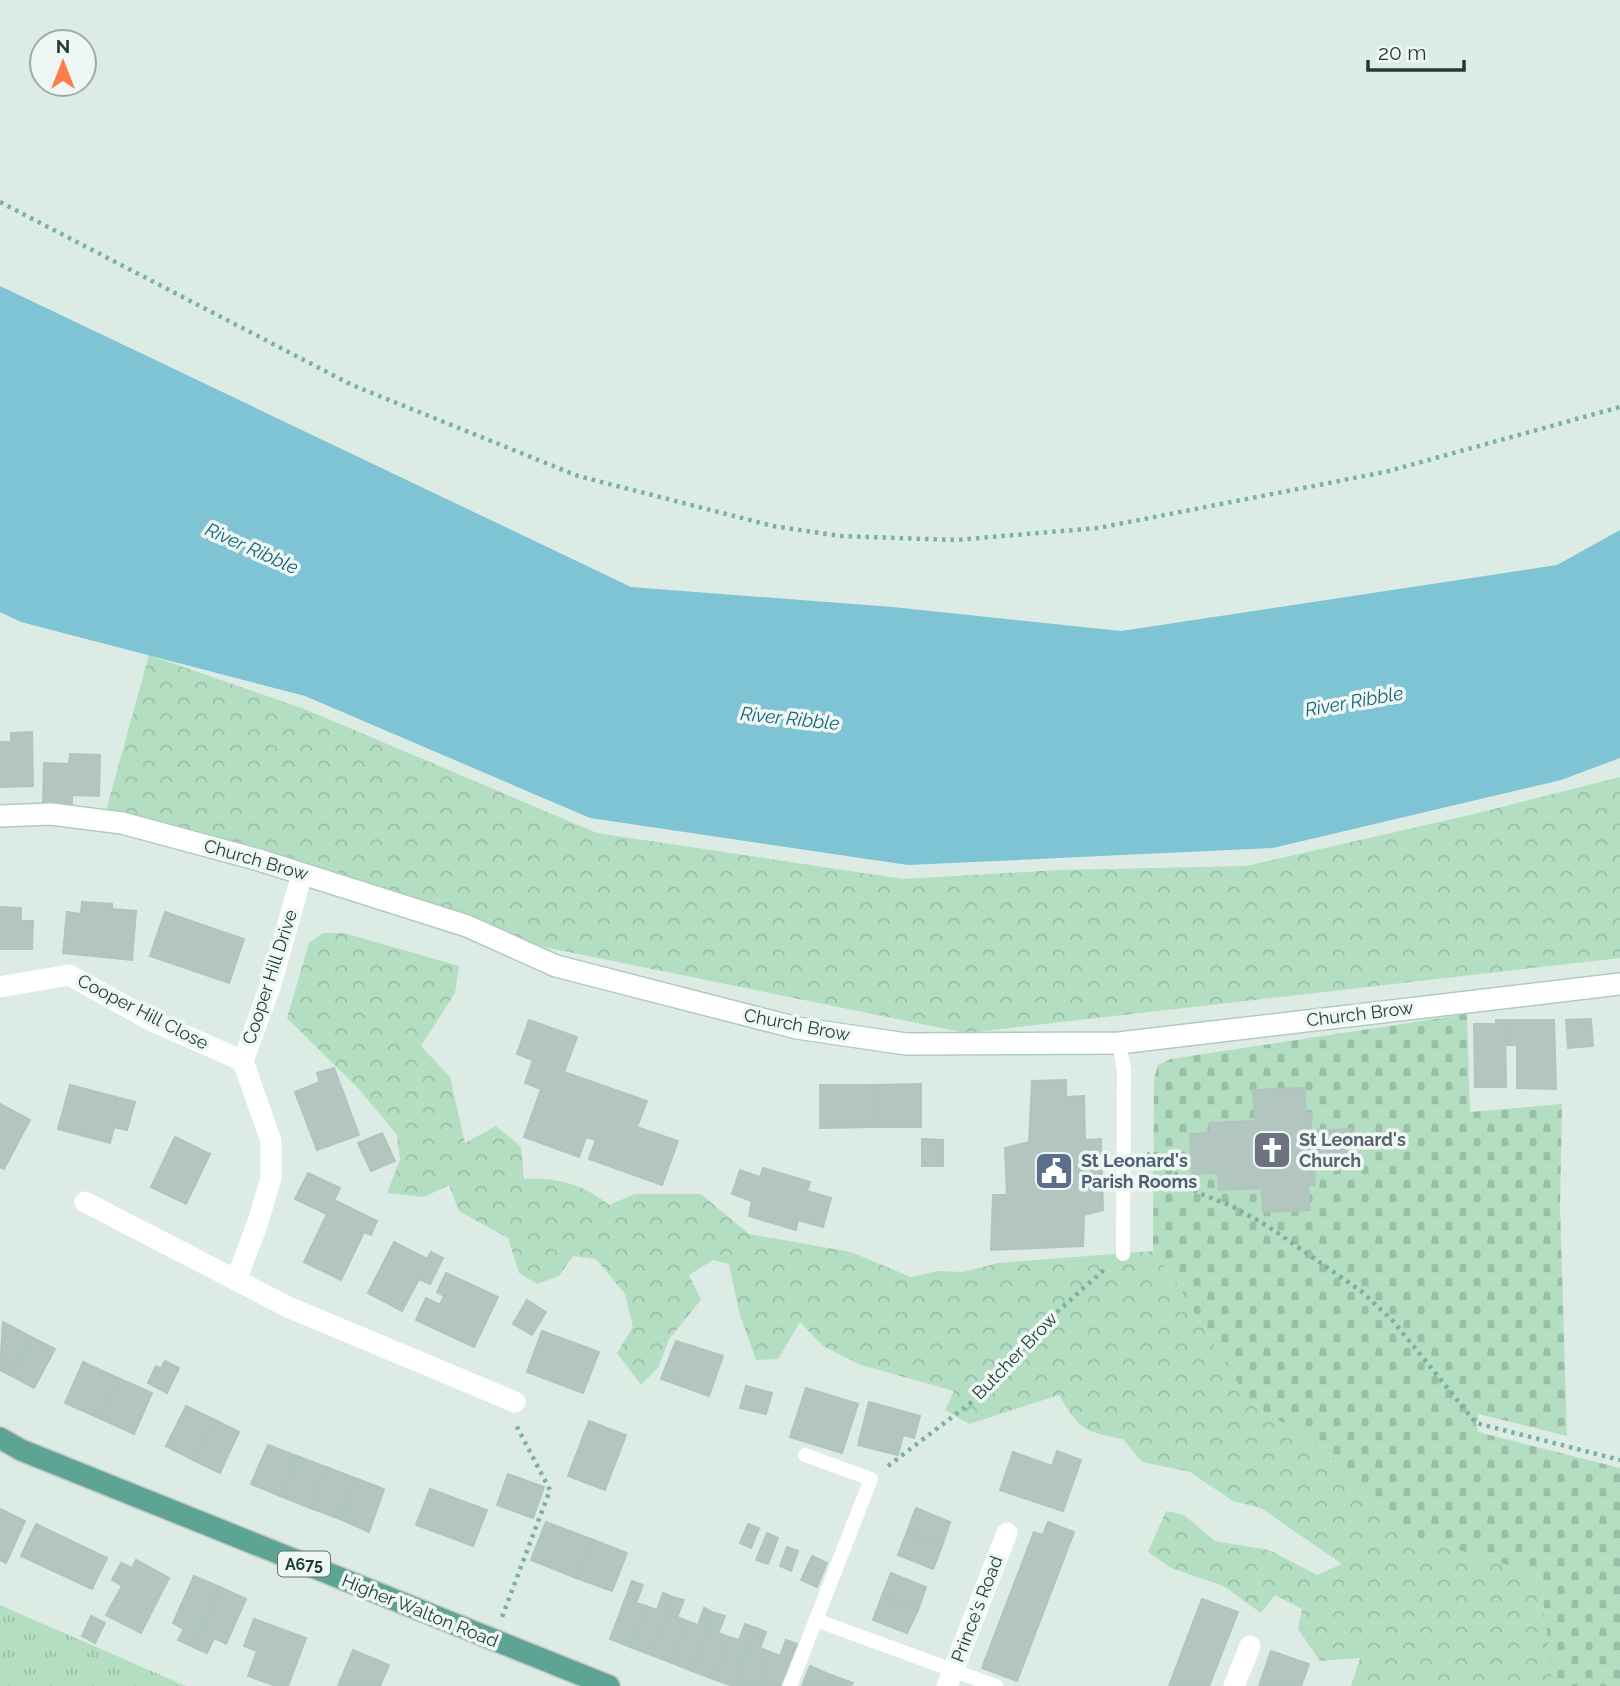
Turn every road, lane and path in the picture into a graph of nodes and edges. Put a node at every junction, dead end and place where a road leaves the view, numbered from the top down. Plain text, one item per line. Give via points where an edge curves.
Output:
1 (0, 202) edge
2 (1620, 407) edge
3 (0, 816) edge
4 (302, 874) junction
5 (1620, 984) edge
6 (0, 987) edge
7 (1119, 1042) junction
8 (243, 1061) junction
9 (1122, 1146) junction
10 (85, 1202) dead end
11 (1123, 1254) joint
12 (236, 1280) junction
13 (514, 1402) joint
14 (0, 1438) edge
15 (805, 1455) dead end
16 (1620, 1460) edge
17 (870, 1479) junction
18 (1007, 1533) dead end
19 (816, 1620) junction
20 (494, 1641) junction
21 (1250, 1646) dead end
22 (950, 1678) edge
23 (609, 1686) edge
24 (790, 1686) edge
25 (996, 1686) edge
26 (1234, 1686) edge

1 - 2 path via 352,385 578,476 773,526 839,536 954,540 1098,528 1385,472
3 - 4 main road, Church Brow via 51,814 122,823
4 - 7 main road, Church Brow via 467,926 556,966 797,1028 906,1044
4 - 8 main road, Cooper Hill Drive via 271,984
5 - 7 main road, Church Brow
6 - 8 main road, Cooper Hill Close via 69,975 152,1021
7 - 9 lane via 1124,1070
8 - 12 main road, Cooper Hill Drive via 271,1141 271,1178
9 - 11 lane
9 - 16 path via 1155,1157 1198,1193 1269,1227 1361,1291 1393,1321 1476,1423
10 - 12 main road
11 - 17 path, Butcher Brow via 1048,1320 989,1389
12 - 13 main road via 288,1307
13 - 20 path via 511,1416 550,1490
14 - 20 main road, Higher Walton Road / A675
15 - 17 lane
17 - 19 lane
18 - 22 main road, Prince's Road
19 - 22 lane
19 - 24 lane
20 - 23 main road, Higher Walton Road / A675
21 - 26 main road
22 - 25 lane

